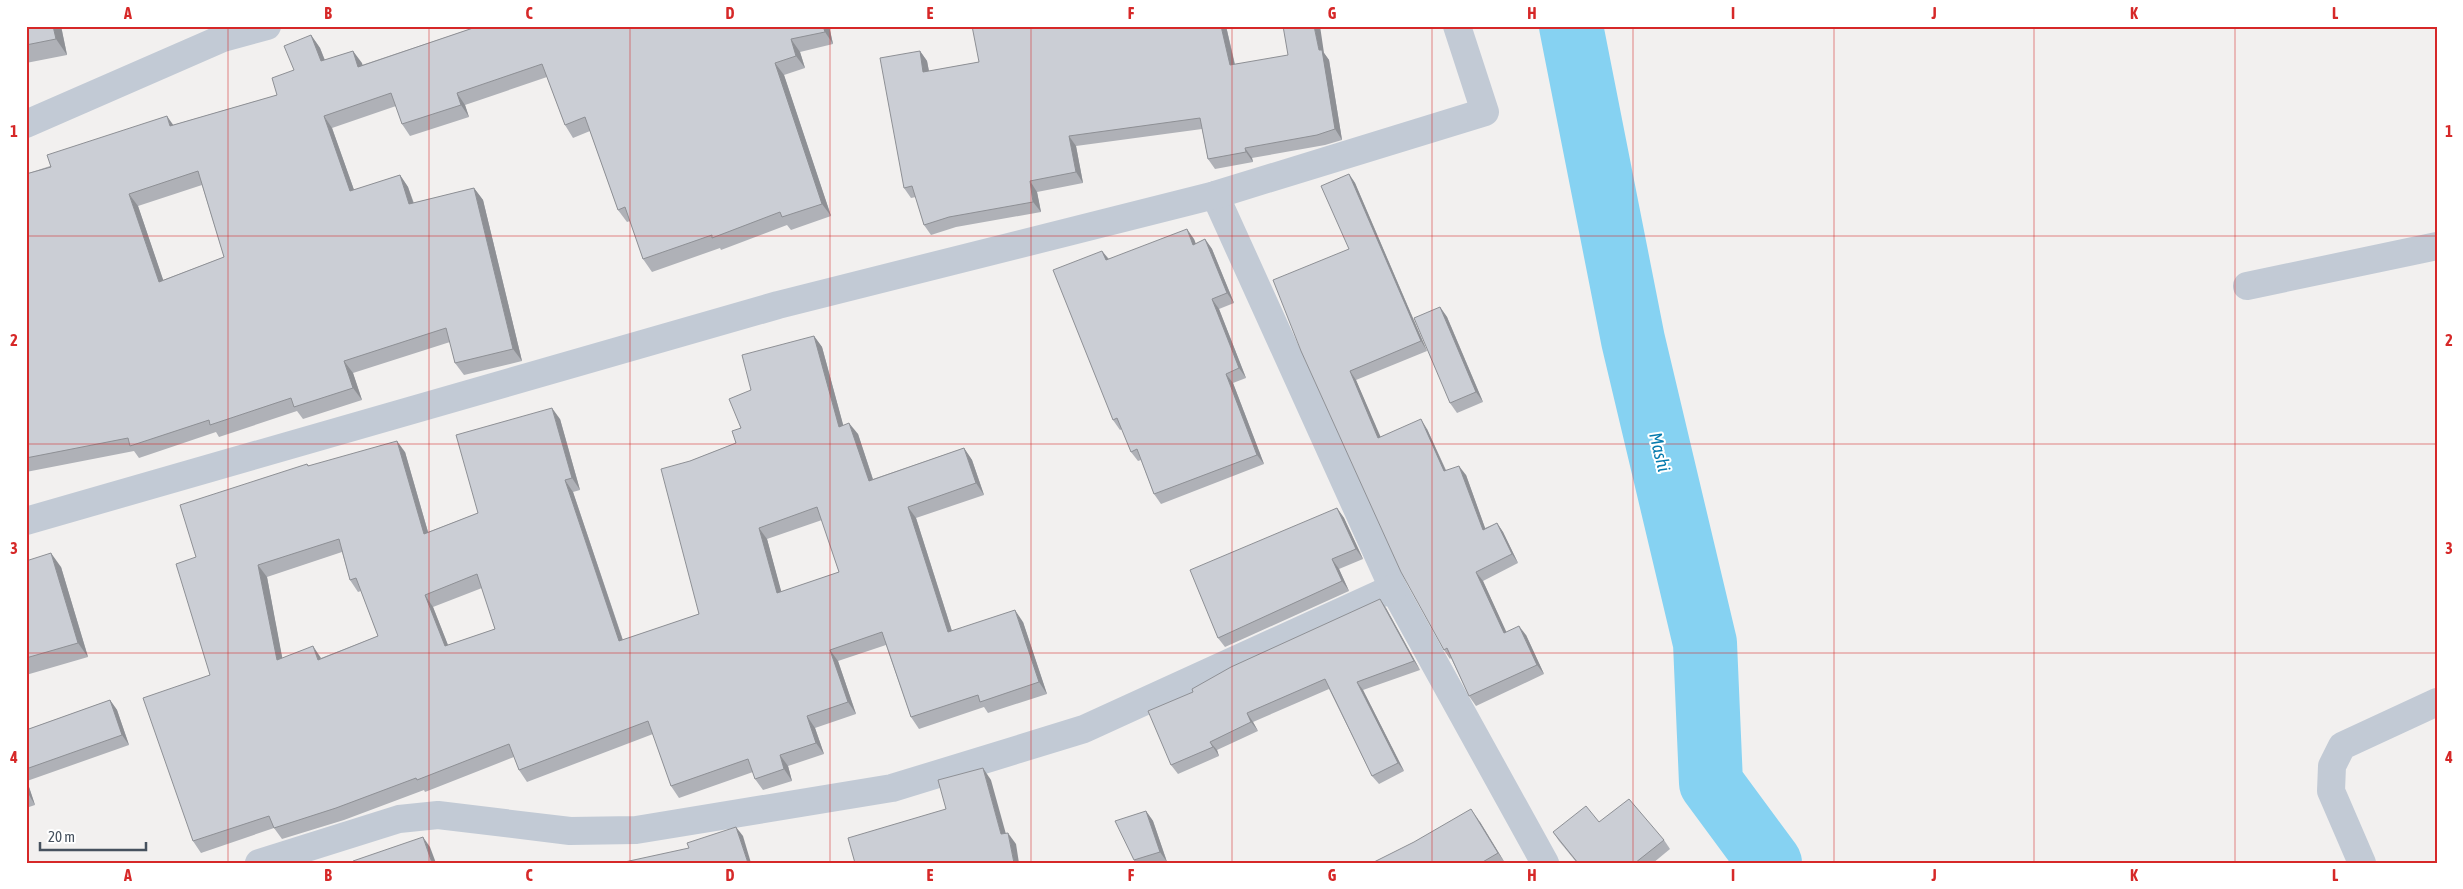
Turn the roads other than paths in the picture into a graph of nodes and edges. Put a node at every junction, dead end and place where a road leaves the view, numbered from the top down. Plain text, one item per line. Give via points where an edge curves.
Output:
1 (267, 26) edge
2 (1458, 26) edge
3 (26, 124) edge
4 (1214, 195) junction
5 (2437, 246) edge
6 (2247, 286) dead end
7 (26, 521) edge
8 (1393, 588) junction
9 (2437, 702) edge
10 (259, 863) edge
11 (1545, 863) edge
12 (2362, 863) edge

1 - 3 street via 223,38
2 - 4 street via 1485,112
4 - 7 street via 778,305
4 - 8 street
5 - 6 street
8 - 10 street via 1084,730 892,788 636,830 570,831 438,815 399,819
8 - 11 street
9 - 12 street via 2342,746 2332,766 2331,792

